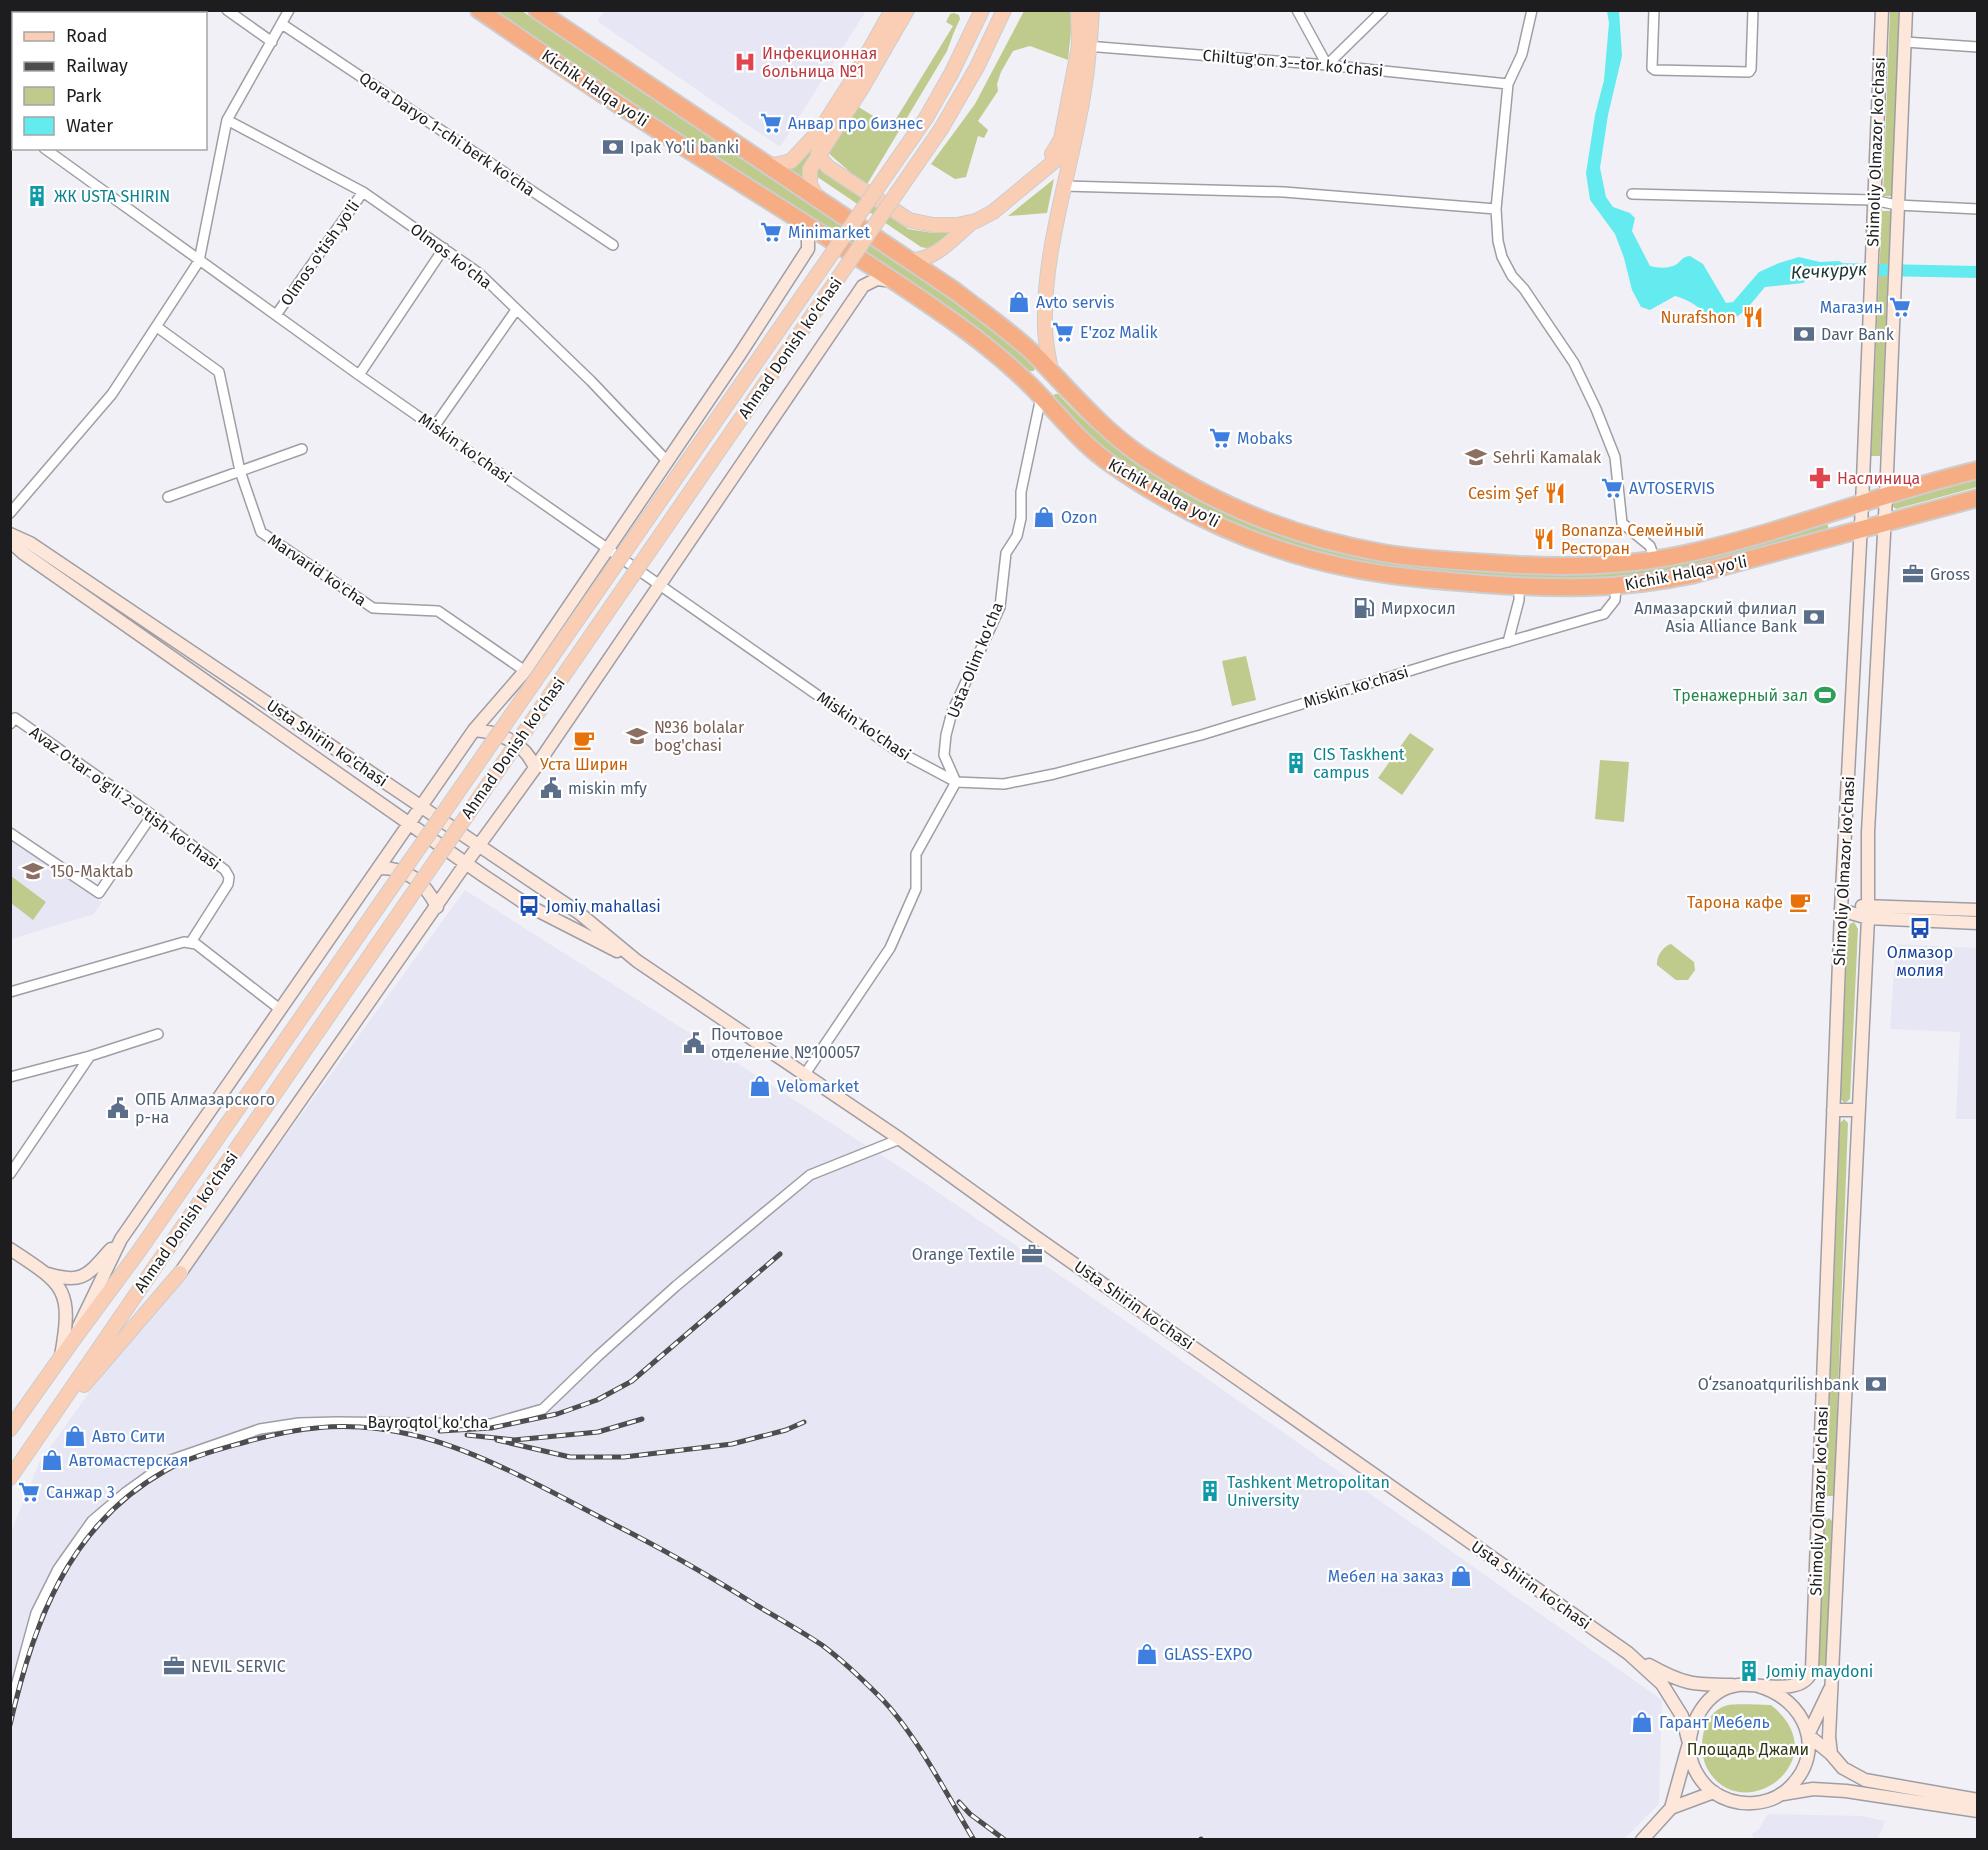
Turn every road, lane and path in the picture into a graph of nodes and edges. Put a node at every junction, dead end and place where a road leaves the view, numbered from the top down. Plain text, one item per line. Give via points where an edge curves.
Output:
1 (227, 10) edge
2 (289, 10) edge
3 (479, 10) edge
4 (537, 10) edge
5 (892, 10) edge
6 (907, 10) edge
7 (982, 10) edge
8 (1004, 10) edge
9 (1012, 10) edge
10 (1078, 10) edge
11 (1092, 10) edge
12 (1297, 10) edge
13 (1383, 10) edge
14 (1532, 10) edge
15 (1654, 10) edge
16 (1753, 10) edge
17 (1882, 10) edge
18 (1906, 10) edge
19 (282, 24) junction
20 (996, 30) junction
21 (272, 42) junction
22 (1905, 42) junction
23 (1084, 46) junction
24 (1977, 46) edge
25 (1328, 65) junction
26 (1508, 84) junction
27 (12, 108) edge
28 (10, 114) edge
29 (227, 120) junction
30 (821, 129) junction
31 (1077, 130) junction
32 (47, 150) edge
33 (818, 155) junction
34 (763, 163) junction
35 (1064, 186) junction
36 (363, 192) junction
37 (1632, 194) dead end
38 (818, 199) junction
39 (1874, 200) junction
40 (1898, 205) junction
41 (1977, 208) edge
42 (1496, 209) junction
43 (973, 221) junction
44 (802, 222) junction
45 (613, 245) dead end
46 (444, 248) junction
47 (910, 260) junction
48 (199, 261) junction
49 (893, 281) junction
50 (516, 310) junction
51 (276, 315) junction
52 (157, 327) junction
53 (1051, 372) junction
54 (359, 375) junction
55 (1038, 393) junction
56 (434, 427) junction
57 (302, 449) dead end
58 (668, 462) junction
59 (1977, 470) edge
60 (240, 471) junction
61 (168, 496) dead end
62 (1886, 497) junction
63 (1977, 498) edge
64 (1862, 505) junction
65 (10, 513) edge
66 (1884, 523) junction
67 (1860, 530) junction
68 (10, 534) edge
69 (10, 541) edge
70 (608, 549) junction
71 (1655, 560) junction
72 (660, 584) junction
73 (1519, 587) junction
74 (1616, 587) junction
75 (1508, 642) junction
76 (525, 671) junction
77 (13, 721) edge
78 (474, 730) junction
79 (535, 768) junction
80 (956, 782) junction
81 (421, 806) junction
82 (152, 815) junction
83 (408, 825) junction
84 (10, 833) edge
85 (479, 846) junction
86 (466, 863) junction
87 (378, 868) junction
88 (436, 907) junction
89 (1841, 910) junction
90 (1977, 910) edge
91 (1868, 911) junction
92 (1977, 922) edge
93 (191, 942) junction
94 (637, 961) junction
95 (10, 992) edge
96 (281, 1010) junction
97 (158, 1034) dead end
98 (90, 1056) junction
99 (805, 1074) junction
100 (10, 1077) edge
101 (1833, 1110) junction
102 (1858, 1110) junction
103 (900, 1139) junction
104 (10, 1173) edge
105 (121, 1239) junction
106 (10, 1249) edge
107 (180, 1273) joint
108 (47, 1274) junction
109 (71, 1343) junction
110 (62, 1356) junction
111 (10, 1429) edge
112 (33, 1446) junction
113 (10, 1478) edge
114 (1819, 1508) junction
115 (1840, 1508) junction
116 (1628, 1653) junction
117 (1736, 1685) junction
118 (1832, 1685) junction
119 (1758, 1686) junction
120 (10, 1708) edge
121 (1808, 1735) junction
122 (1689, 1743) junction
123 (1831, 1754) junction
124 (1714, 1792) junction
125 (1779, 1796) junction
126 (1977, 1800) edge
127 (1671, 1808) junction
128 (1977, 1811) edge
129 (1642, 1839) edge

1 - 21 street
2 - 19 street
3 - 44 highway, Kichik Halqa yo'li
4 - 34 highway, Kichik Halqa yo'li
5 - 30 main road
6 - 33 main road
7 - 109 main road, Ahmad Donish ko'chasi, bridge via 926,118 139,1251
8 - 20 main road, Ahmad Donish ko'chasi
9 - 20 main road
10 - 23 main road
11 - 23 main road
12 - 25 street
13 - 25 street
14 - 26 street via 1522,54
15 - 16 street via 1655,70 1749,72
17 - 39 main road, Shimoliy Olmazor ko'chasi
18 - 22 main road, Shimoliy Olmazor ko'chasi
19 - 21 street
19 - 45 street, Qora Daryo 1-chi berk ko'cha
20 - 112 main road, Ahmad Donish ko'chasi, bridge via 941,129
21 - 29 street
22 - 24 street
22 - 40 main road, Shimoliy Olmazor ko'chasi
23 - 25 street, Chiltug'on 3--tor koʻchasi
23 - 31 main road
23 - 43 main road via 1056,148
25 - 26 street, Chiltug'on 3--tor koʻchasi
26 - 42 street
27 - 28 main road
29 - 36 street, Olmos ko'cha
29 - 48 street
30 - 33 main road
30 - 34 main road via 791,161
31 - 35 main road
31 - 43 main road via 1057,159 993,212
32 - 48 street, Miskin ko'chasi
33 - 38 main road via 809,175
33 - 43 main road via 828,167 909,220 933,225
34 - 38 highway, Kichik Halqa yo'li
35 - 42 street via 1284,192
35 - 53 main road via 1045,299
36 - 46 street, Olmos ko'cha
36 - 51 street, Olmos o'tish yo'li
37 - 39 street
38 - 47 highway, Kichik Halqa yo'li
39 - 40 street
39 - 64 main road, Shimoliy Olmazor ko'chasi
40 - 41 street
40 - 62 main road, Shimoliy Olmazor ko'chasi
42 - 71 street via 1502,257 1574,363 1607,438 1615,458 1622,523 1650,546
43 - 47 main road via 931,256
44 - 49 highway, Kichik Halqa yo'li
44 - 58 main road, Ahmad Donish ko'chasi via 808,235 808,249
46 - 50 street, Olmos ko'cha via 480,274
46 - 54 street
47 - 53 highway, Kichik Halqa yo'li via 1020,342
48 - 51 street, Miskin ko'chasi
48 - 52 street
49 - 55 highway, Kichik Halqa yo'li via 1002,358
49 - 72 main road, Ahmad Donish ko'chasi via 877,279 863,286
50 - 56 street
50 - 58 street, Olmos ko'cha
51 - 54 street, Miskin ko'chasi
52 - 60 street, Marvarid ko'cha via 219,372
52 - 65 street via 112,394
53 - 55 highway
53 - 71 highway, Kichik Halqa yo'li via 1111,432 1181,481 1236,508 1316,537 1401,556 1514,565 1599,566
54 - 56 street, Miskin ko'chasi
55 - 73 highway, Kichik Halqa yo'li via 1111,465 1184,508 1247,537 1296,555 1356,569
55 - 80 street, Usta-Olim ko'cha via 1021,492 1021,518 1017,536 1006,554 1000,607 952,712 946,735 945,755
56 - 70 street, Miskin ko'chasi
57 - 60 street
58 - 70 main road, Ahmad Donish ko'chasi
59 - 62 highway, Kichik Halqa yo'li
60 - 61 street
60 - 76 street, Marvarid ko'cha via 266,536 373,608 438,611
62 - 64 highway, Kichik Halqa yo'li
62 - 66 main road, Shimoliy Olmazor ko'chasi
63 - 66 highway, Kichik Halqa yo'li
64 - 67 main road, Shimoliy Olmazor ko'chasi
64 - 71 highway, Kichik Halqa yo'li
66 - 67 highway, Kichik Halqa yo'li
66 - 91 main road, Shimoliy Olmazor ko'chasi via 1868,832
67 - 74 highway, Kichik Halqa yo'li via 1691,575
67 - 89 main road, Shimoliy Olmazor ko'chasi
68 - 81 main road, Usta Shirin ko'chasi via 30,543
69 - 83 main road, Usta Shirin ko'chasi
70 - 72 street, Miskin ko'chasi
70 - 76 main road, Ahmad Donish ko'chasi
72 - 79 main road, Ahmad Donish ko'chasi
72 - 80 street, Miskin ko'chasi via 896,750
73 - 74 highway, Kichik Halqa yo'li
73 - 75 street
74 - 75 street, Miskin ko'chasi via 1615,600 1604,614
75 - 80 street, Miskin ko'chasi via 1201,735 1054,774 1004,784
76 - 78 main road, Ahmad Donish ko'chasi
77 - 82 street, Avaz O'tar o'g'li 2-o'tish ko'chasi
78 - 79 main road via 512,741 528,754
78 - 81 main road, Ahmad Donish ko'chasi
79 - 85 main road, Ahmad Donish ko'chasi
80 - 99 street via 916,854 915,889 890,948
81 - 83 main road, Ahmad Donish ko'chasi
81 - 85 main road, Usta Shirin ko'chasi
82 - 84 street via 99,893
82 - 93 street, Avaz O'tar o'g'li 2-o'tish ko'chasi via 229,877 226,889
83 - 86 main road, Usta Shirin ko'chasi
83 - 87 main road, Ahmad Donish ko'chasi
85 - 86 main road, Ahmad Donish ko'chasi
85 - 94 main road, Usta Shirin ko'chasi via 579,913
86 - 88 main road, Ahmad Donish ko'chasi
86 - 94 main road, Usta Shirin ko'chasi via 529,906
87 - 88 main road via 398,870 415,878
87 - 96 main road, Ahmad Donish ko'chasi
88 - 107 main road, Ahmad Donish ko'chasi
89 - 91 main road
89 - 101 main road, Shimoliy Olmazor ko'chasi
90 - 91 main road
91 - 92 main road
91 - 102 main road, Shimoliy Olmazor ko'chasi
93 - 95 street
93 - 96 street
94 - 99 main road, Usta Shirin ko'chasi
96 - 105 main road, Ahmad Donish ko'chasi
97 - 98 street
98 - 100 street
98 - 104 street
99 - 103 main road, Usta Shirin ko'chasi
101 - 102 main road
101 - 114 main road, Shimoliy Olmazor ko'chasi
102 - 115 main road, Shimoliy Olmazor ko'chasi
103 - 116 main road, Usta Shirin ko'chasi
103 - 120 street, Bayroqtol ko'cha via 810,1175 676,1286 543,1409 491,1424 289,1425 260,1429 171,1460 92,1521 58,1569 36,1613
105 - 108 main road via 81,1277 65,1279
105 - 109 main road, Ahmad Donish ko'chasi
106 - 108 main road
107 - 112 main road
108 - 110 main road via 65,1298 67,1321
109 - 110 main road, Ahmad Donish ko'chasi
110 - 111 main road, Ahmad Donish ko'chasi
112 - 113 main road, Ahmad Donish ko'chasi
114 - 115 main road
114 - 119 main road, Shimoliy Olmazor ko'chasi via 1812,1670 1807,1681 1796,1686
115 - 118 main road, Shimoliy Olmazor ko'chasi
116 - 117 main road, Usta Shirin ko'chasi via 1681,1682
116 - 122 main road, Usta Shirin ko'chasi via 1662,1684 1675,1702
117 - 119 main road
117 - 122 main road via 1703,1707 1691,1729
118 - 121 main road, Shimoliy Olmazor ko'chasi
118 - 123 main road, Shimoliy Olmazor ko'chasi
119 - 121 main road via 1790,1702
121 - 123 main road
121 - 125 main road via 1803,1769
122 - 124 main road via 1693,1765
122 - 127 main road
123 - 126 main road via 1843,1768 1865,1780
124 - 125 main road via 1746,1804
124 - 127 main road
125 - 128 main road via 1813,1789 1846,1791
127 - 129 main road

